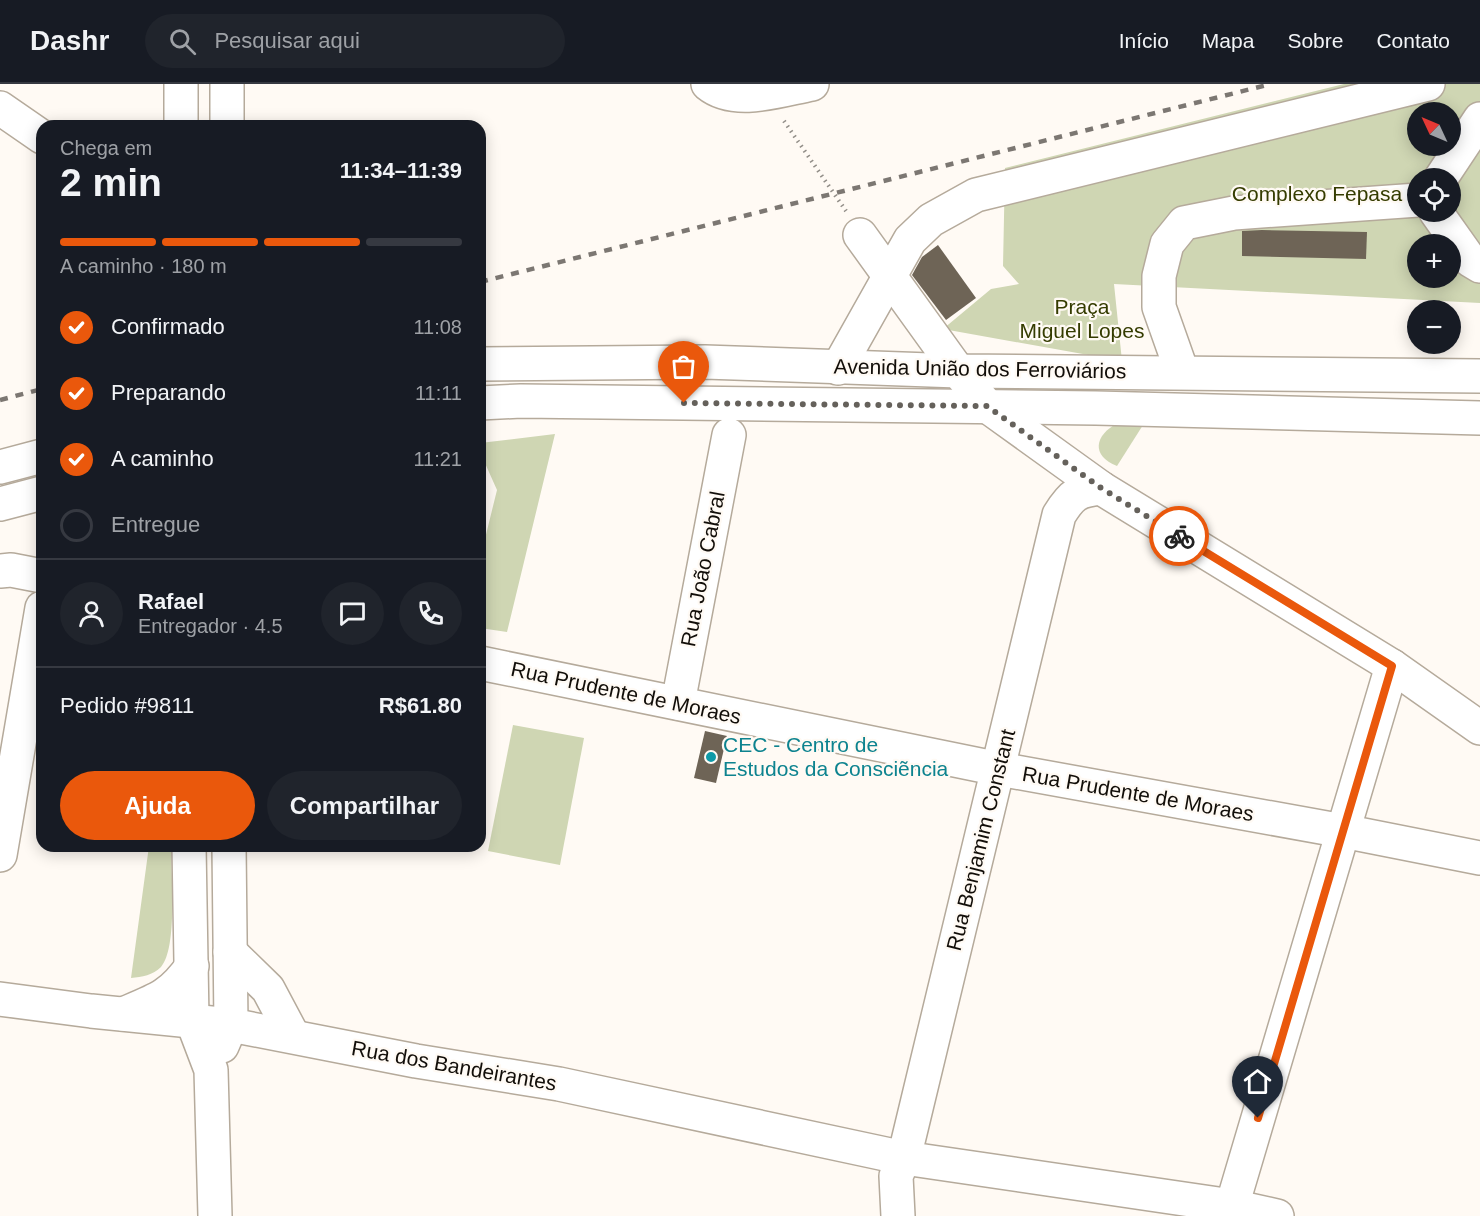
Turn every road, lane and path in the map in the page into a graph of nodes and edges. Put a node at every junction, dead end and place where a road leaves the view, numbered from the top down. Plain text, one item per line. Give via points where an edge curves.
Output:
1 (181, 84) edge
2 (227, 84) edge
3 (708, 84) edge
4 (812, 84) edge
5 (1428, 84) edge
6 (764, 88) edge
7 (0, 108) edge
8 (1480, 119) edge
9 (181, 120) edge
10 (227, 120) edge
11 (36, 133) edge
12 (1448, 168) edge
13 (1407, 201) edge
14 (1443, 222) edge
15 (860, 235) joint
16 (1480, 266) edge
17 (889, 274) junction
18 (486, 364) edge
19 (838, 368) junction
20 (958, 371) junction
21 (1182, 372) junction
22 (1480, 376) edge
23 (486, 403) edge
24 (987, 406) junction
25 (1480, 418) edge
26 (729, 435) dead end
27 (36, 458) edge
28 (0, 467) edge
29 (1101, 488) junction
30 (36, 495) edge
31 (0, 504) edge
32 (0, 571) edge
33 (36, 575) edge
34 (36, 643) edge
35 (486, 664) edge
36 (1392, 666) junction
37 (678, 704) junction
38 (1480, 728) edge
39 (999, 769) junction
40 (1343, 831) junction
41 (189, 852) edge
42 (229, 852) edge
43 (0, 855) edge
44 (1480, 858) edge
45 (230, 946) junction
46 (192, 955) junction
47 (0, 999) edge
48 (123, 1014) junction
49 (192, 1020) junction
50 (231, 1025) junction
51 (293, 1036) junction
52 (211, 1070) junction
53 (904, 1158) junction
54 (1232, 1206) junction
55 (215, 1216) edge
56 (898, 1216) edge
57 (1277, 1216) edge

1 - 9 main road
2 - 10 main road
3 - 6 main road via 726,95
4 - 6 main road
5 - 17 main road via 976,195 931,220 910,240
6 - 15 path
7 - 11 main road
8 - 12 main road
13 - 21 main road via 1234,213 1185,223 1167,244 1159,276 1159,307
14 - 16 main road via 1470,260
15 - 17 main road
17 - 19 main road
17 - 20 main road
18 - 19 main road, Avenida União dos Ferroviários via 705,362
19 - 20 main road, Avenida União dos Ferroviários
20 - 21 main road, Avenida União dos Ferroviários
20 - 24 main road
21 - 22 main road, Avenida União dos Ferroviários
23 - 24 main road, Avenida União dos Ferroviários
24 - 25 main road, Avenida União dos Ferroviários
24 - 29 main road
26 - 37 main road, Rua João Cabral
27 - 28 main road
29 - 36 main road
29 - 39 main road, Rua Benjamim Constant via 1083,490 1070,498 1059,515
30 - 31 main road
32 - 33 main road
34 - 43 main road
35 - 37 main road, Rua Prudente de Moraes
36 - 38 main road
36 - 40 main road
37 - 39 main road, Rua Prudente de Moraes
39 - 40 main road, Rua Prudente de Moraes
39 - 53 main road, Rua Benjamim Constant
40 - 44 main road, Rua Prudente de Moraes
40 - 54 main road
41 - 46 main road
42 - 45 main road
45 - 50 main road
45 - 51 main road via 268,989
46 - 48 main road via 179,985 161,998
46 - 49 main road
47 - 48 main road, Rua dos Bandeirantes
48 - 49 main road, Rua dos Bandeirantes
49 - 50 main road, Rua dos Bandeirantes
49 - 52 main road
50 - 51 main road, Rua dos Bandeirantes
50 - 52 main road
51 - 53 main road, Rua dos Bandeirantes via 559,1084
52 - 55 main road
53 - 54 main road, Rua dos Bandeirantes
53 - 56 main road, Rua Benjamim Constant via 896,1176
54 - 57 main road, Rua dos Bandeirantes

